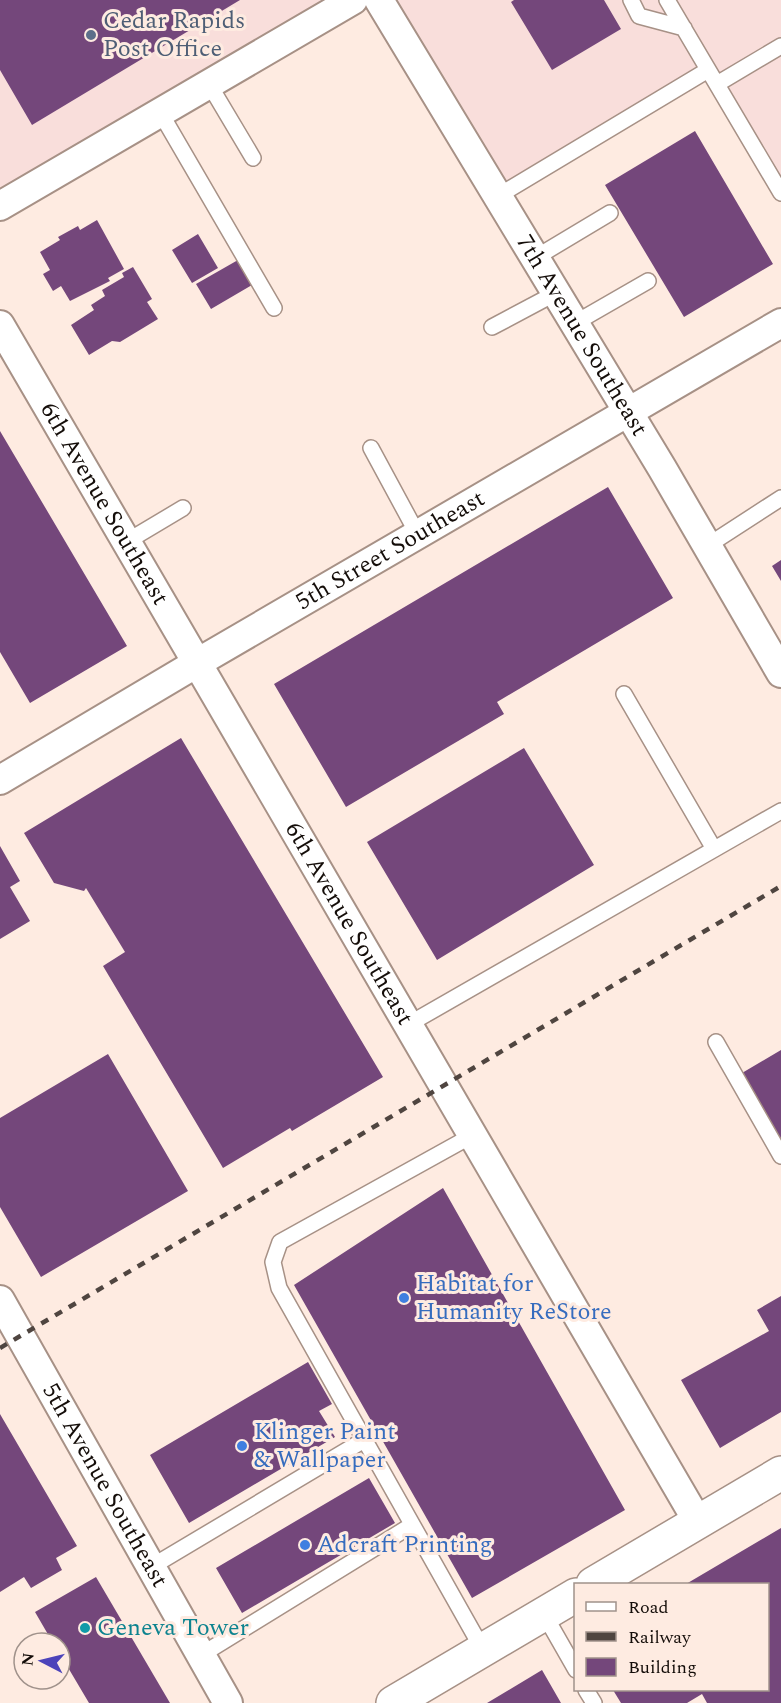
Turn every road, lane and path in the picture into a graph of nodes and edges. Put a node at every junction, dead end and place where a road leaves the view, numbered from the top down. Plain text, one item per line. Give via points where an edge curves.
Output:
1 (353, 0) edge
2 (379, 0) edge
3 (631, 0) edge
4 (668, 0) edge
5 (684, 28) junction
6 (781, 46) edge
7 (708, 69) junction
8 (208, 84) junction
9 (717, 84) junction
10 (160, 112) junction
11 (253, 158) dead end
12 (781, 193) edge
13 (498, 196) junction
14 (0, 206) edge
15 (610, 213) dead end
16 (535, 258) junction
17 (648, 281) dead end
18 (556, 293) junction
19 (274, 308) dead end
20 (574, 323) junction
21 (781, 323) edge
22 (0, 325) edge
23 (492, 327) dead end
24 (629, 413) junction
25 (371, 448) dead end
26 (781, 498) edge
27 (183, 508) dead end
28 (417, 535) junction
29 (126, 542) junction
30 (707, 546) junction
31 (197, 663) junction
32 (781, 673) edge
33 (624, 694) dead end
34 (0, 780) edge
35 (781, 811) edge
36 (714, 849) junction
37 (409, 1024) junction
38 (716, 1042) dead end
39 (473, 1136) junction
40 (781, 1156) edge
41 (0, 1300) edge
42 (364, 1440) junction
43 (781, 1473) edge
44 (698, 1522) junction
45 (412, 1525) junction
46 (151, 1567) junction
47 (595, 1583) edge
48 (574, 1596) edge
49 (544, 1614) junction
50 (483, 1650) junction
51 (201, 1654) junction
52 (574, 1666) edge
53 (228, 1703) edge
54 (393, 1703) edge

1 - 8 street
2 - 13 street, 7th Avenue Southeast
3 - 5 lane via 639,16
4 - 5 lane
5 - 7 lane
6 - 9 lane
7 - 9 lane
7 - 13 lane
8 - 10 street
8 - 11 lane
9 - 12 lane
10 - 14 street
10 - 19 lane
13 - 16 street, 7th Avenue Southeast
15 - 16 lane
16 - 18 street, 7th Avenue Southeast
17 - 20 lane
18 - 20 street, 7th Avenue Southeast
18 - 23 lane
20 - 24 street, 7th Avenue Southeast
21 - 24 street, 5th Street Southeast
22 - 29 street, 6th Avenue Southeast
24 - 28 street, 5th Street Southeast
24 - 30 street, 7th Avenue Southeast
25 - 28 lane
26 - 30 lane
27 - 29 lane
28 - 31 street, 5th Street Southeast
29 - 31 street, 6th Avenue Southeast
30 - 32 street, 7th Avenue Southeast
31 - 34 street, 5th Street Southeast
31 - 37 street, 6th Avenue Southeast
33 - 36 lane
35 - 36 lane
36 - 37 lane
37 - 39 street, 6th Avenue Southeast
38 - 40 lane
39 - 42 lane via 280,1242 273,1262 279,1288
39 - 44 street, 6th Avenue Southeast
41 - 46 street, 5th Avenue Southeast
42 - 45 lane
42 - 46 lane
43 - 44 street
44 - 47 street
45 - 50 lane
45 - 51 lane
46 - 51 street, 5th Avenue Southeast
48 - 49 street
49 - 50 street
49 - 52 lane
50 - 54 street
51 - 53 street, 5th Avenue Southeast

